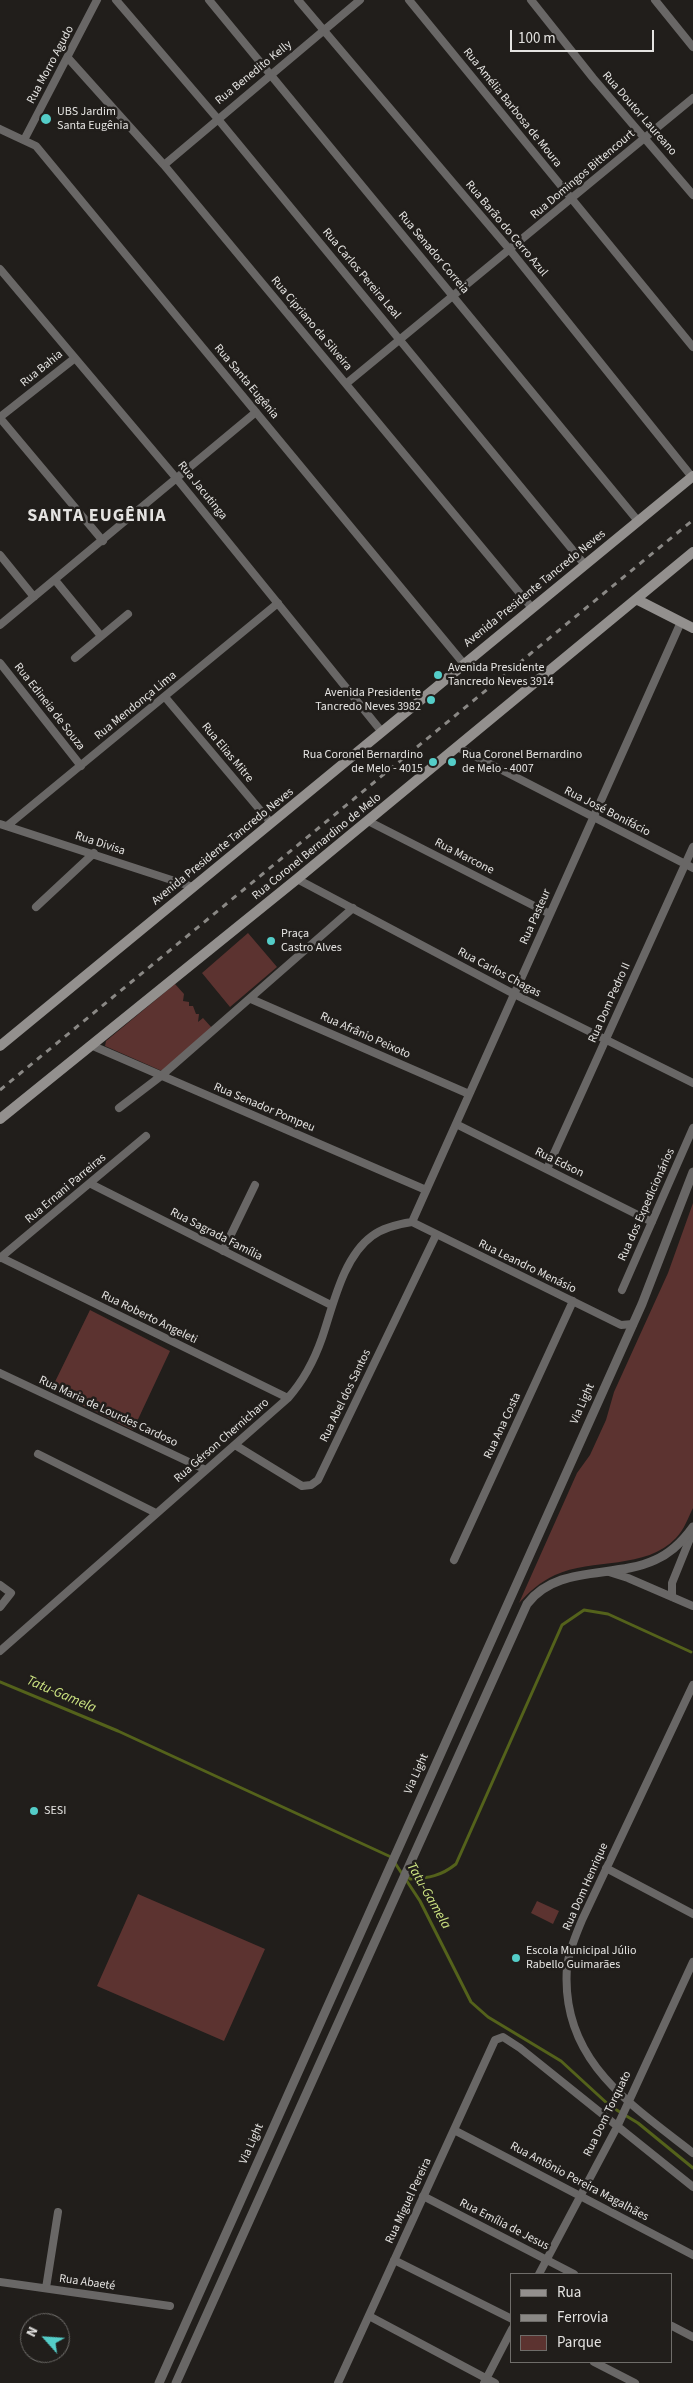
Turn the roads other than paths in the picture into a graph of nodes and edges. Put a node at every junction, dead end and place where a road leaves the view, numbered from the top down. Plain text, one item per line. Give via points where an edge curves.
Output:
1 (97, 0) edge
2 (116, 0) edge
3 (209, 0) edge
4 (298, 0) edge
5 (360, 0) edge
6 (409, 0) edge
7 (531, 0) edge
8 (654, 0) edge
9 (323, 30) junction
10 (693, 47) edge
11 (68, 58) junction
12 (272, 75) junction
13 (693, 98) edge
14 (217, 118) junction
15 (0, 129) edge
16 (645, 138) junction
17 (24, 140) junction
18 (164, 165) junction
19 (693, 194) edge
20 (572, 199) junction
21 (510, 250) junction
22 (0, 269) edge
23 (454, 296) junction
24 (401, 340) junction
25 (693, 347) edge
26 (75, 358) junction
27 (347, 384) junction
28 (256, 412) junction
29 (0, 418) edge
30 (692, 476) edge
31 (177, 479) junction
32 (638, 521) junction
33 (102, 540) junction
34 (693, 552) edge
35 (0, 555) edge
36 (585, 564) junction
37 (55, 580) junction
38 (34, 597) junction
39 (636, 599) junction
40 (278, 603) junction
41 (532, 608) junction
42 (128, 614) dead end
43 (681, 622) junction
44 (0, 625) edge
45 (693, 628) edge
46 (101, 636) junction
47 (75, 658) dead end
48 (0, 663) edge
49 (464, 664) junction
50 (165, 697) junction
51 (382, 732) junction
52 (457, 747) junction
53 (81, 766) junction
54 (593, 818) junction
55 (368, 821) junction
56 (271, 823) junction
57 (4, 825) edge
58 (693, 848) edge
59 (94, 854) junction
60 (689, 866) edge
61 (297, 879) junction
62 (193, 887) junction
63 (36, 907) dead end
64 (353, 908) junction
65 (550, 914) junction
66 (514, 994) junction
67 (251, 999) junction
68 (606, 1040) junction
69 (0, 1046) edge
70 (93, 1046) junction
71 (161, 1076) junction
72 (693, 1083) edge
73 (469, 1094) junction
74 (119, 1108) dead end
75 (0, 1119) edge
76 (456, 1124) junction
77 (693, 1128) edge
78 (146, 1136) dead end
79 (547, 1169) junction
80 (693, 1172) edge
81 (90, 1184) junction
82 (255, 1185) dead end
83 (426, 1190) junction
84 (412, 1222) junction
85 (652, 1222) junction
86 (436, 1235) junction
87 (223, 1251) junction
88 (0, 1258) edge
89 (622, 1290) dead end
90 (573, 1302) junction
91 (331, 1305) junction
92 (633, 1324) junction
93 (0, 1373) edge
94 (288, 1398) junction
95 (235, 1444) junction
96 (38, 1454) dead end
97 (206, 1470) junction
98 (156, 1514) junction
99 (693, 1529) edge
100 (454, 1560) dead end
101 (604, 1571) junction
102 (0, 1585) edge
103 (672, 1597) junction
104 (693, 1606) edge
105 (0, 1607) edge
106 (0, 1651) edge
107 (693, 1686) edge
108 (606, 1868) junction
109 (693, 1914) edge
110 (693, 1962) edge
111 (626, 2105) junction
112 (618, 2123) junction
113 (454, 2130) junction
114 (693, 2153) edge
115 (693, 2187) edge
116 (580, 2194) junction
117 (423, 2196) junction
118 (58, 2212) dead end
119 (693, 2255) edge
120 (394, 2260) junction
121 (547, 2260) junction
122 (540, 2273) edge
123 (572, 2273) edge
124 (0, 2282) edge
125 (46, 2288) junction
126 (170, 2306) dead end
127 (369, 2316) junction
128 (510, 2318) edge
129 (673, 2327) edge
130 (510, 2333) edge
131 (693, 2337) edge
132 (596, 2363) edge
133 (485, 2381) edge
134 (158, 2383) edge
135 (176, 2383) edge
136 (339, 2383) edge
137 (494, 2383) edge
138 (635, 2383) edge

1 - 11 street, Rua Morro Agudo
2 - 14 street, Rua Carlos Pereira Leal
3 - 12 street, Rua Senador Correia
4 - 9 street, Rua Barão do Cerro Azul
5 - 9 street, Rua Benedito Kelly
6 - 20 street, Rua Amélia Barbosa de Moura
7 - 16 street, Rua Doutor Laureano
8 - 10 street
9 - 12 street, Rua Benedito Kelly
9 - 21 street, Rua Barão do Cerro Azul
11 - 17 street, Rua Morro Agudo
11 - 18 street, Rua Cipriano da Silveira
12 - 14 street, Rua Benedito Kelly
12 - 23 street, Rua Senador Correia
13 - 16 street, Rua Domingos Bittencourt
14 - 18 street, Rua Benedito Kelly
14 - 24 street, Rua Carlos Pereira Leal
15 - 17 street, Rua Santa Eugênia
16 - 19 street, Rua Doutor Laureano
16 - 20 street, Rua Domingos Bittencourt
17 - 28 street, Rua Santa Eugênia via 36,146
18 - 27 street, Rua Cipriano da Silveira
20 - 21 street, Rua Domingos Bittencourt
20 - 25 street, Rua Amélia Barbosa de Moura
21 - 23 street, Rua Domingos Bittencourt
21 - 30 street, Rua Barão do Cerro Azul
22 - 26 street, Rua Jacutinga
23 - 24 street, Rua Domingos Bittencourt
23 - 32 street, Rua Senador Correia
24 - 27 street, Rua Domingos Bittencourt
24 - 36 street, Rua Carlos Pereira Leal
26 - 29 street, Rua Bahia
26 - 31 street, Rua Jacutinga
27 - 41 street, Rua Cipriano da Silveira
28 - 31 street
28 - 49 street, Rua Santa Eugênia
29 - 33 street
30 - 32 main road, Avenida Presidente Tancredo Neves
31 - 33 street
31 - 40 street, Rua Jacutinga
32 - 36 main road, Avenida Presidente Tancredo Neves
33 - 37 street
34 - 39 main road, Rua Coronel Bernardino de Melo
35 - 38 street
36 - 41 main road, Avenida Presidente Tancredo Neves
37 - 38 street
37 - 46 street
38 - 44 street
39 - 43 main road
39 - 52 main road, Rua Coronel Bernardino de Melo
40 - 50 street, Rua Mendonça Lima
40 - 51 street, Rua Jacutinga
41 - 49 main road, Avenida Presidente Tancredo Neves
42 - 46 street
43 - 45 main road
43 - 54 street, Rua Pasteur
46 - 47 street
48 - 53 street, Rua Edineia de Souza
49 - 51 main road, Avenida Presidente Tancredo Neves
50 - 53 street, Rua Mendonça Lima
50 - 56 street, Rua Elias Mitre
51 - 56 main road, Avenida Presidente Tancredo Neves
52 - 54 street, Rua José Bonifácio
52 - 55 main road, Rua Coronel Bernardino de Melo
53 - 57 street, Rua Mendonça Lima
54 - 60 street, Rua José Bonifácio
54 - 65 street, Rua Pasteur
55 - 61 main road, Rua Coronel Bernardino de Melo
55 - 65 street, Rua Marcone
56 - 62 main road, Avenida Presidente Tancredo Neves
57 - 59 street, Rua Divisa
58 - 60 street, Rua Dom Pedro II
59 - 62 street, Rua Divisa
59 - 63 street
60 - 68 street, Rua Dom Pedro II
61 - 64 street, Rua Carlos Chagas
61 - 70 main road, Rua Coronel Bernardino de Melo
62 - 69 main road, Avenida Presidente Tancredo Neves
64 - 66 street, Rua Carlos Chagas
64 - 67 street
65 - 66 street, Rua Pasteur
66 - 68 street, Rua Carlos Chagas
66 - 73 street, Rua Pasteur
67 - 71 street
67 - 73 street, Rua Afrânio Peixoto
68 - 72 street, Rua Carlos Chagas
68 - 79 street, Rua Dom Pedro II
70 - 71 street, Rua Senador Pompeu
70 - 75 main road, Rua Coronel Bernardino de Melo
71 - 74 street
71 - 83 street, Rua Senador Pompeu
73 - 76 street, Rua Pasteur
76 - 79 street, Rua Edson
76 - 83 street, Rua Pasteur
77 - 85 street, Rua dos Expedicionários
78 - 81 street, Rua Ernani Parreiras
79 - 85 street, Rua Edson
80 - 92 street, Via Light
81 - 87 street, Rua Sagrada Família
81 - 88 street, Rua Ernani Parreiras
82 - 87 street
83 - 84 street, Rua Pasteur
84 - 86 street, Rua Leandro Menásio
84 - 91 street, Rua Gérson Chernicharo via 395,1225 372,1236 355,1258
85 - 89 street, Rua dos Expedicionários
86 - 90 street, Rua Leandro Menásio
86 - 95 street, Rua Abel dos Santos via 318,1480 302,1486
87 - 91 street, Rua Sagrada Família
88 - 94 street, Rua Roberto Angeleti
90 - 92 street, Rua Leandro Menásio via 621,1325
90 - 100 street, Rua Ana Costa
91 - 94 street, Rua Gérson Chernicharo via 307,1374
92 - 134 street, Via Light
93 - 97 street, Rua Maria de Lourdes Cardoso
94 - 95 street, Rua Gérson Chernicharo
95 - 97 street, Rua Gérson Chernicharo
96 - 98 street
97 - 98 street, Rua Gérson Chernicharo
98 - 106 street, Rua Gérson Chernicharo
99 - 101 street via 675,1548 655,1560
99 - 103 street via 672,1583
101 - 103 street
101 - 135 street via 554,1583 527,1604
102 - 105 street via 11,1593
103 - 104 street
107 - 108 street, Rua Dom Henrique
108 - 109 street
108 - 111 street, Rua Dom Henrique via 571,1950 567,1967 569,2000 574,2023 591,2061
110 - 111 street, Rua Dom Torquato
111 - 112 street, Rua Dom Torquato
111 - 114 street, Rua Dom Henrique
112 - 113 street, Rua Miguel Pereira via 499,2037
112 - 115 street
112 - 116 street, Rua Dom Torquato
113 - 116 street, Rua Antônio Pereira Magalhães
113 - 117 street, Rua Miguel Pereira
116 - 119 street, Rua Antônio Pereira Magalhães
116 - 121 street, Rua Dom Torquato
117 - 120 street, Rua Miguel Pereira
117 - 121 street, Rua Emília de Jesus
118 - 125 street
120 - 127 street, Rua Miguel Pereira
120 - 128 street
121 - 122 street, Rua Dom Torquato
121 - 123 street, Rua Emília de Jesus
124 - 125 street, Rua Abaeté
125 - 126 street, Rua Abaeté
127 - 133 street
127 - 136 street, Rua Miguel Pereira
129 - 131 street
130 - 133 street
132 - 138 street
133 - 137 street

